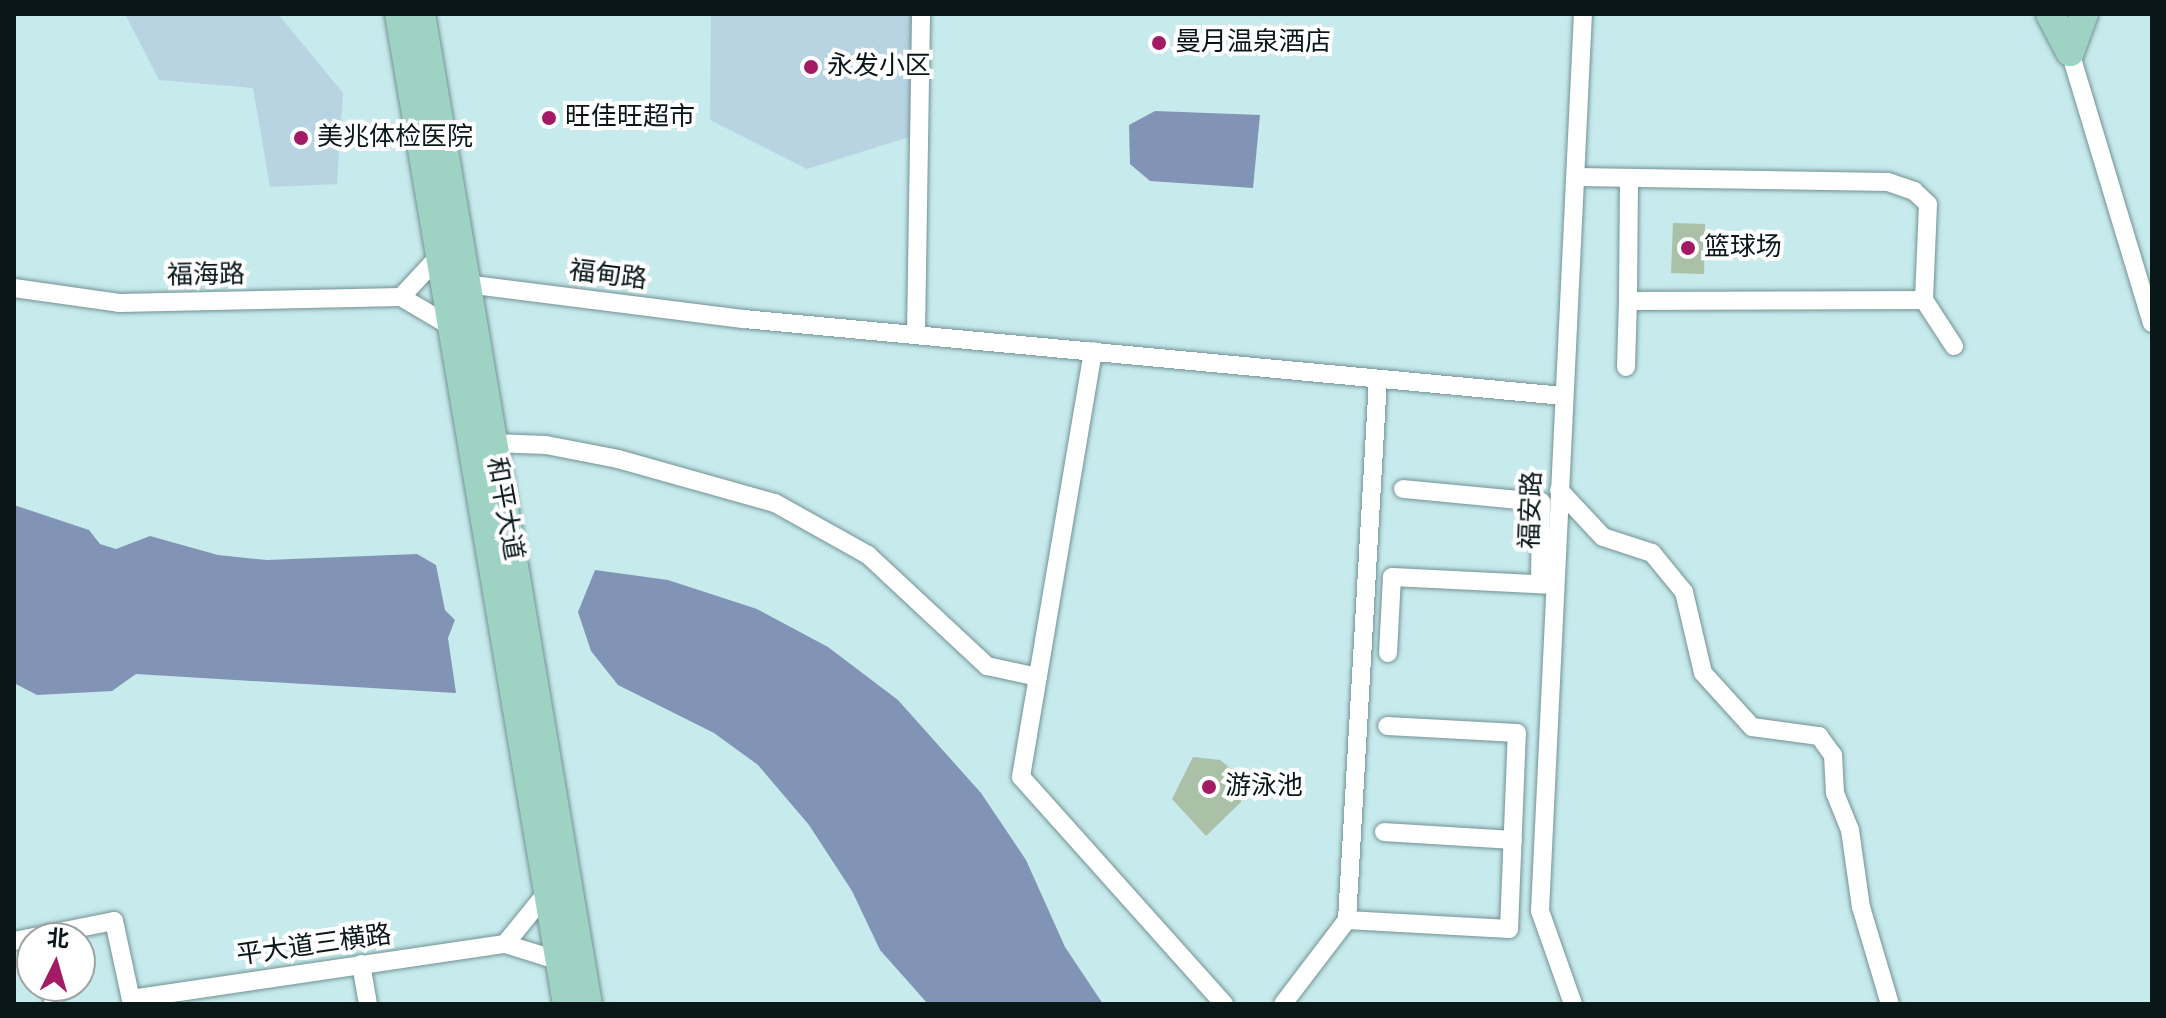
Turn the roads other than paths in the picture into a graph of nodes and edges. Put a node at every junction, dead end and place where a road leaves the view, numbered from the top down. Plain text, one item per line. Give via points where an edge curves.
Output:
1 (399, 14) edge
2 (421, 14) edge
3 (921, 14) edge
4 (1583, 14) edge
5 (2050, 14) edge
6 (2084, 14) edge
7 (2070, 52) junction
8 (1577, 177) junction
9 (1629, 180) junction
10 (440, 255) junction
11 (466, 284) junction
12 (14, 288) edge
13 (401, 297) junction
14 (1924, 300) junction
15 (1628, 301) junction
16 (2152, 323) edge
17 (452, 327) junction
18 (916, 334) junction
19 (1954, 346) dead end
20 (1093, 351) junction
21 (1626, 367) dead end
22 (1378, 379) junction
23 (1563, 396) junction
24 (493, 443) junction
25 (1403, 489) dead end
26 (1559, 490) junction
27 (1547, 584) junction
28 (1388, 653) dead end
29 (1038, 677) junction
30 (1387, 726) dead end
31 (1384, 832) dead end
32 (1513, 840) junction
33 (548, 891) junction
34 (1347, 920) junction
35 (96, 925) edge
36 (505, 944) junction
37 (560, 961) junction
38 (361, 964) junction
39 (131, 1002) edge
40 (368, 1004) edge
41 (567, 1004) edge
42 (588, 1004) edge
43 (1224, 1004) edge
44 (1283, 1004) edge
45 (1573, 1004) edge
46 (1890, 1004) edge

1 - 10 main road, 和平大道
2 - 11 main road, 和平大道
3 - 18 street
4 - 8 street, 福安路
5 - 7 main road
6 - 7 main road
7 - 16 street
8 - 9 street
8 - 23 street, 福安路
9 - 14 street via 1888,182 1914,191 1928,204
9 - 15 street
10 - 13 street
10 - 17 main road, 和平大道
11 - 18 street, 福甸路 via 744,319
11 - 24 main road, 和平大道
12 - 13 street, 福海路 via 119,303
13 - 17 street
14 - 15 street
14 - 19 street
15 - 21 street
17 - 33 main road, 和平大道
18 - 20 street, 福甸路
20 - 22 street, 福甸路
20 - 29 street
22 - 23 street, 福甸路
22 - 34 street
23 - 26 street, 福安路
24 - 29 street via 546,445 618,459 775,503 868,555 987,666
24 - 42 main road, 和平大道
25 - 27 street via 1541,502
26 - 27 street, 福安路
26 - 46 street via 1603,537 1652,553 1684,592 1703,673 1752,727 1819,736 1833,755 1835,793 1850,830 1861,907
27 - 28 street via 1392,577
27 - 45 street, 福安路 via 1540,911
29 - 43 street via 1021,777
30 - 32 street via 1517,733
31 - 32 street
32 - 34 street via 1509,929
33 - 36 street
33 - 37 main road, 和平大道
34 - 44 street
35 - 39 street via 114,921
36 - 37 street
36 - 38 street, 平大道三横路
37 - 41 main road, 和平大道
38 - 39 street, 平大道三横路
38 - 40 street

